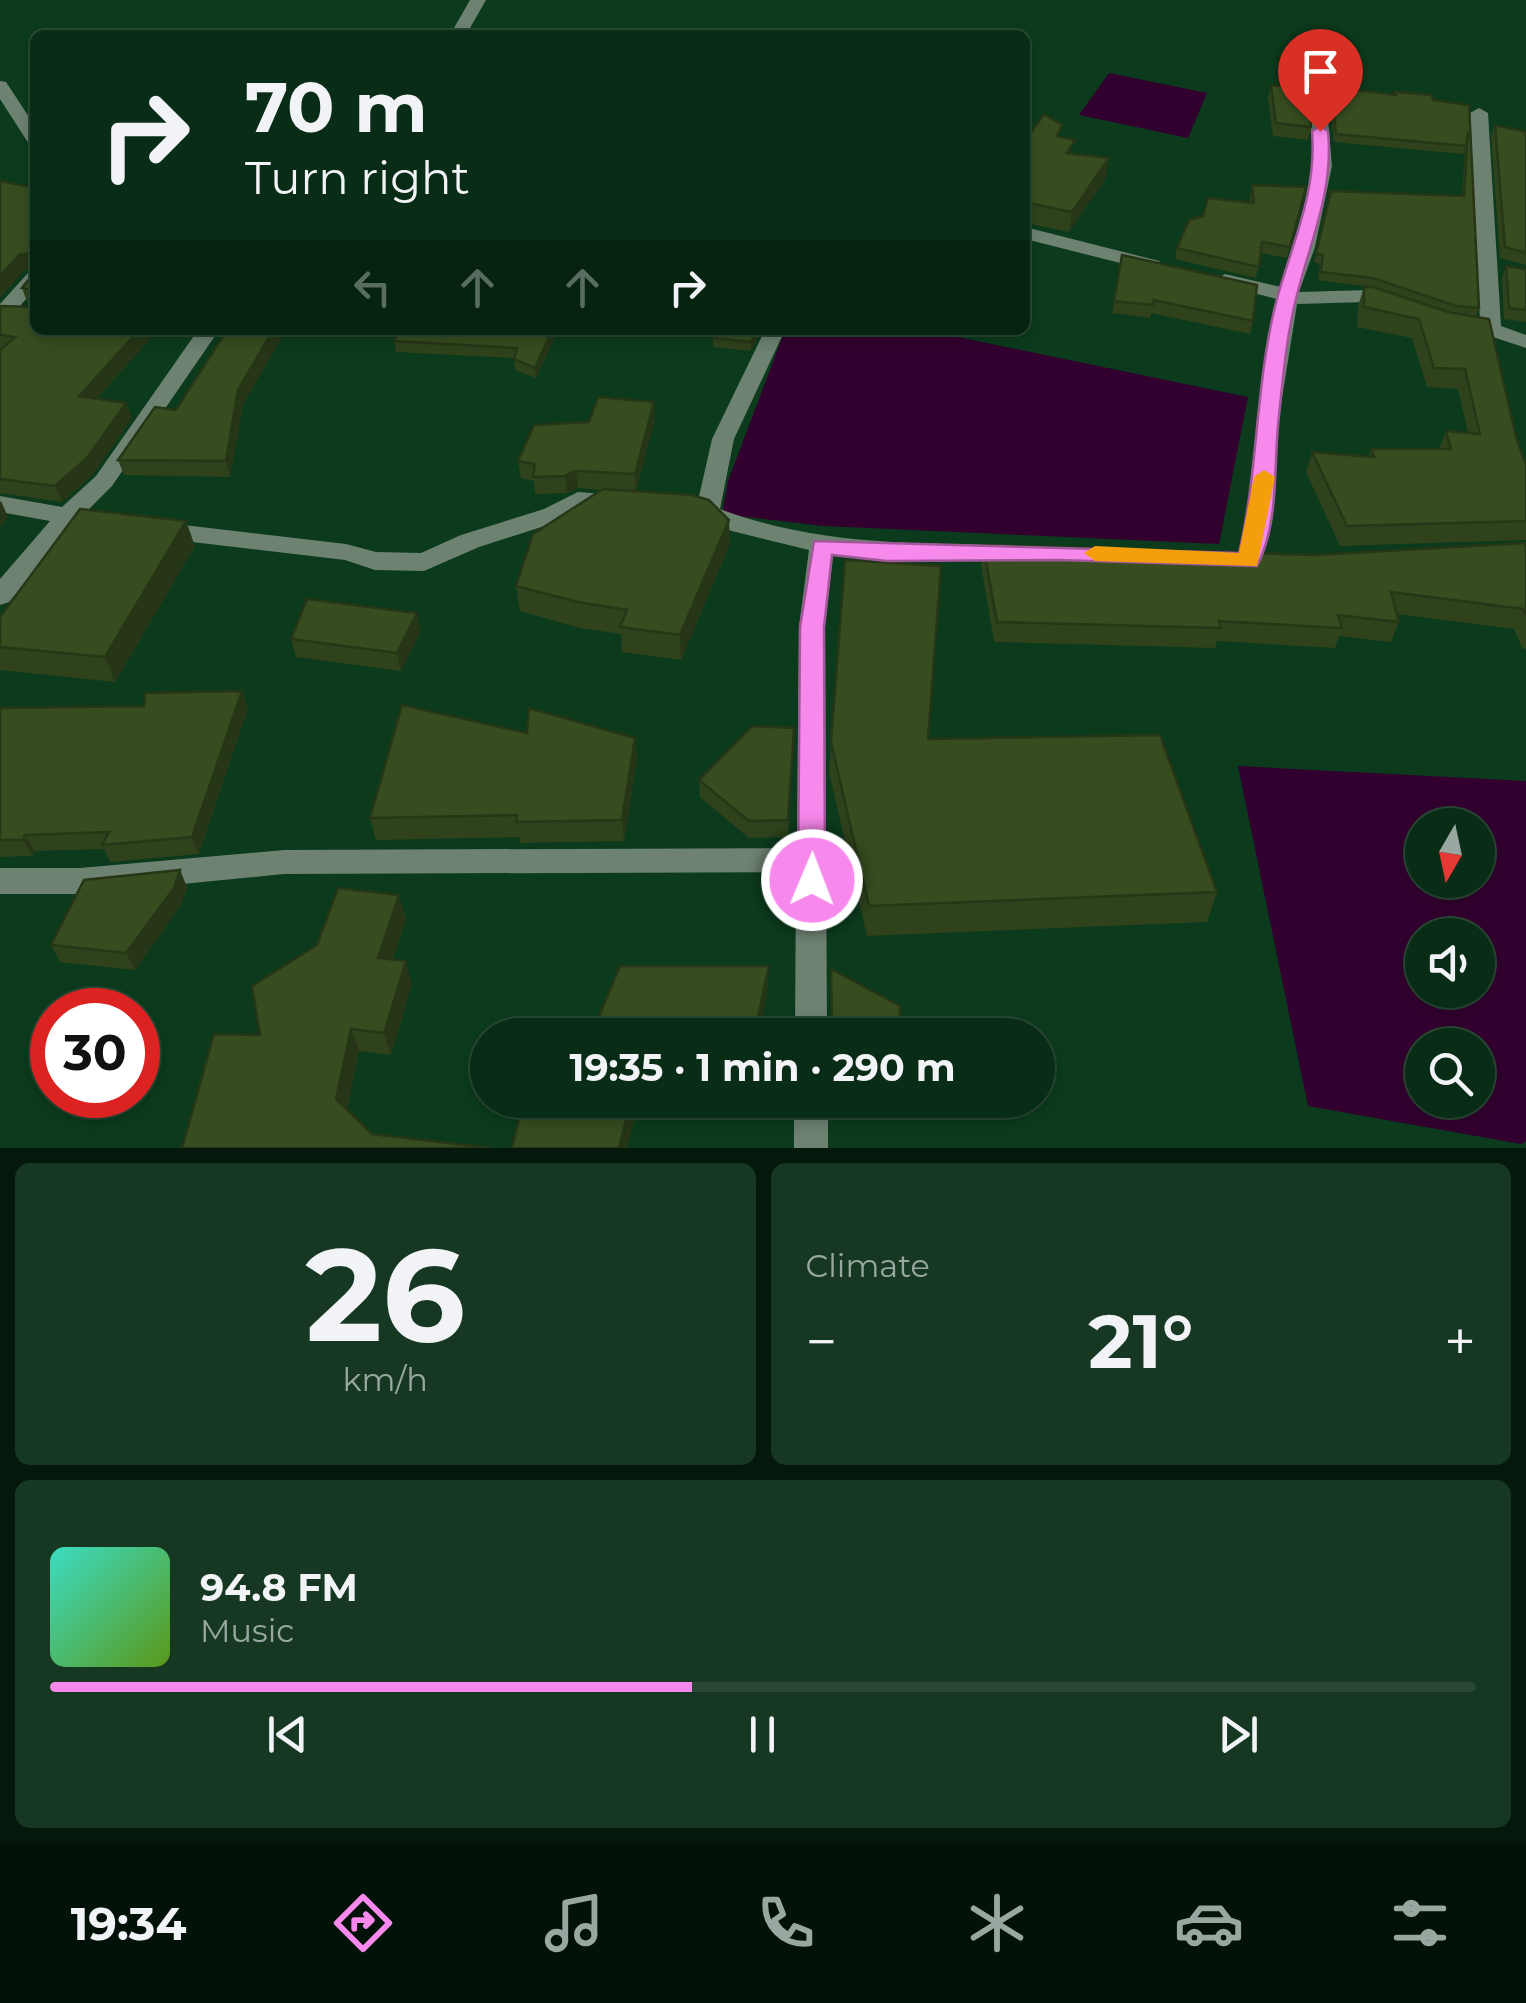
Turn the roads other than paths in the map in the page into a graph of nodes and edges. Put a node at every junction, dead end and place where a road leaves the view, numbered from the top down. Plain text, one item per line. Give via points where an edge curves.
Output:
1 (478, 0) edge
2 (461, 30) edge
3 (0, 86) edge
4 (1317, 97) dead end
5 (1479, 113) dead end
6 (30, 132) edge
7 (1030, 234) edge
8 (1485, 266) junction
9 (1176, 270) edge
10 (1512, 270) edge
11 (1209, 277) edge
12 (30, 282) edge
13 (1288, 295) junction
14 (2, 312) edge
15 (30, 314) edge
16 (1491, 330) junction
17 (206, 335) edge
18 (772, 335) edge
19 (1526, 342) edge
20 (0, 504) edge
21 (642, 506) edge
22 (678, 508) edge
23 (710, 514) junction
24 (66, 517) junction
25 (822, 547) junction
26 (1038, 553) edge
27 (1250, 561) edge
28 (0, 596) edge
29 (814, 860) junction
30 (0, 881) edge
31 (811, 1018) edge
32 (811, 1118) edge
33 (811, 1148) edge

1 - 2 street
3 - 6 street
4 - 13 street via 1323,166
5 - 8 street
7 - 9 street
8 - 10 street
8 - 16 street
11 - 13 street
12 - 14 street
13 - 16 street via 1369,296
13 - 27 street
14 - 15 street
16 - 19 street
17 - 24 street via 104,481
18 - 23 street via 723,439
20 - 24 street
21 - 24 street via 578,500 552,516 424,562
22 - 23 street
23 - 25 street
24 - 28 street
25 - 26 street via 887,554
25 - 29 street via 812,627
29 - 30 street via 284,862 80,881
29 - 31 street
32 - 33 street

